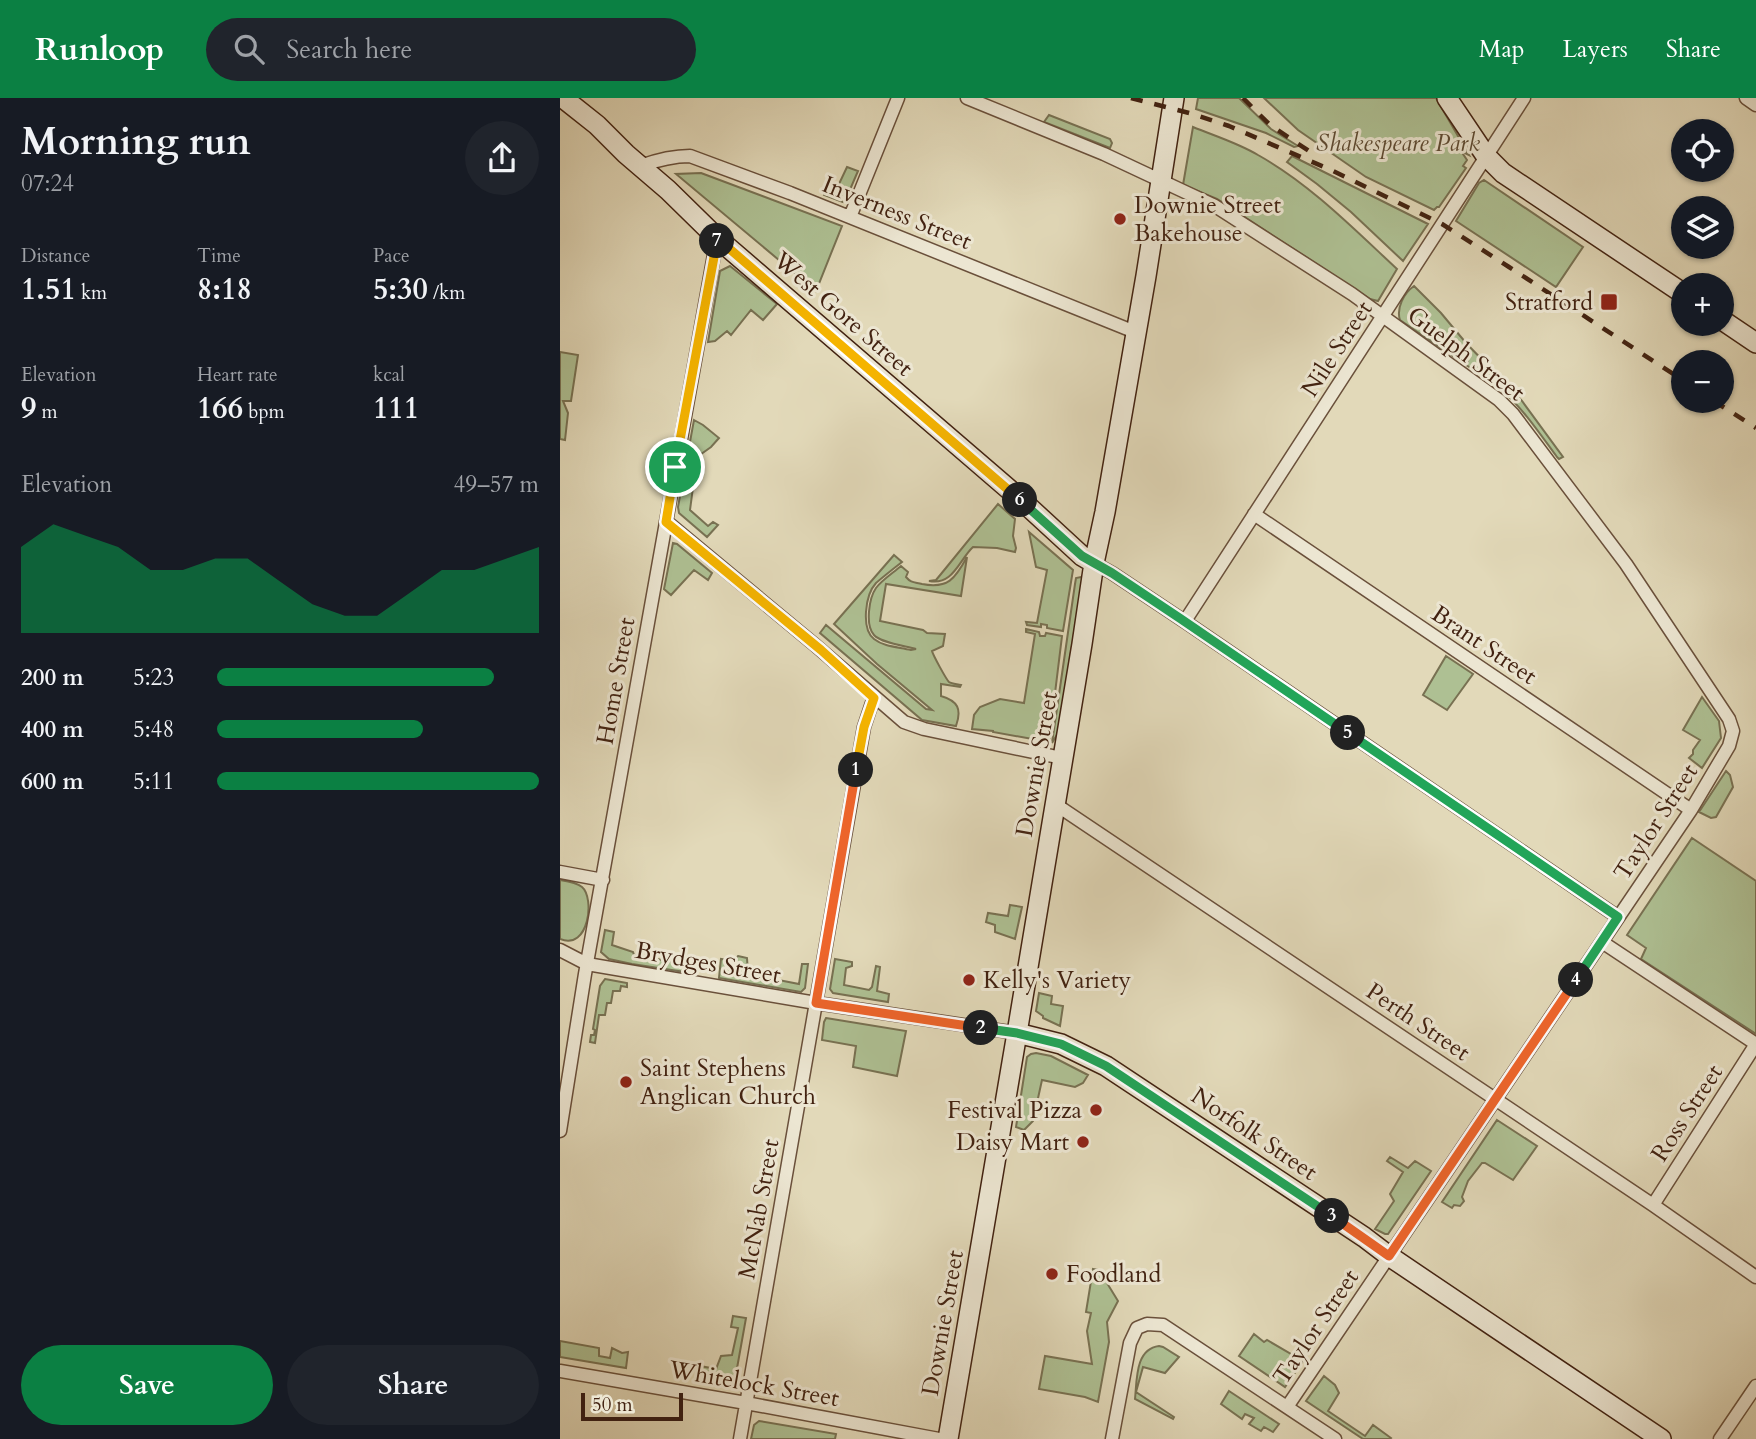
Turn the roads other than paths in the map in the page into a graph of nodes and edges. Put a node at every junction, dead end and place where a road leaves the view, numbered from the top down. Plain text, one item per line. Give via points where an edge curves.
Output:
1 (563, 98) edge
2 (583, 98) edge
3 (898, 98) edge
4 (967, 98) edge
5 (1174, 98) edge
6 (1447, 98) edge
7 (1524, 98) edge
8 (1746, 98) edge
9 (1756, 105) edge
10 (597, 125) junction
11 (1486, 156) junction
12 (640, 166) junction
13 (1161, 180) junction
14 (850, 217) junction
15 (717, 238) junction
16 (1671, 285) edge
17 (1383, 317) junction
18 (1734, 328) edge
19 (1135, 332) junction
20 (1756, 343) edge
21 (1254, 514) junction
22 (666, 522) junction
23 (1094, 563) junction
24 (1185, 621) junction
25 (874, 698) junction
26 (1730, 746) joint
27 (1062, 758) junction
28 (1055, 804) junction
29 (1691, 810) junction
30 (560, 872) edge
31 (603, 880) junction
32 (1618, 917) junction
33 (1602, 942) junction
34 (560, 950) edge
35 (587, 964) junction
36 (816, 1003) junction
37 (1017, 1033) junction
38 (1756, 1044) edge
39 (1495, 1099) junction
40 (560, 1131) edge
41 (1653, 1205) junction
42 (1389, 1256) junction
43 (1756, 1277) edge
44 (560, 1371) edge
45 (1756, 1386) edge
46 (746, 1403) junction
47 (1287, 1407) junction
48 (740, 1439) edge
49 (939, 1439) edge
50 (948, 1439) edge
51 (1112, 1439) edge
52 (1335, 1439) edge
53 (1661, 1439) edge
54 (1720, 1439) edge

1 - 10 street, West Gore Street
2 - 10 street
3 - 14 street
4 - 13 street, Guelph Street
5 - 13 street, Downie Street
6 - 11 street
7 - 11 street, Nile Street
8 - 9 street
10 - 12 street, West Gore Street
11 - 16 street via 1503,173
11 - 17 street, Nile Street
12 - 14 street, Inverness Street via 690,156
12 - 15 street, West Gore Street
13 - 17 street, Guelph Street via 1215,205
13 - 19 street, Downie Street
14 - 19 street, Inverness Street
15 - 22 street, Home Street
15 - 23 street, West Gore Street
17 - 21 street, Nile Street
17 - 26 street, Guelph Street via 1513,414 1626,564 1729,719 1733,731
18 - 20 street
19 - 23 street, Downie Street
21 - 24 street, Nile Street
21 - 29 street, Brant Street
22 - 25 street
22 - 31 street, Home Street
23 - 24 street
23 - 27 street, Downie Street
24 - 32 street
25 - 27 street via 917,728
25 - 36 street, McNab Street via 864,727
26 - 29 street, Taylor Street
27 - 28 street, Downie Street
28 - 37 street, Downie Street
28 - 39 street, Perth Street
29 - 32 street, Taylor Street
30 - 31 street
31 - 35 street, Home Street
32 - 33 street, Taylor Street
33 - 38 street
33 - 39 street, Taylor Street
34 - 35 street, Brydges Street
35 - 36 street, Brydges Street
35 - 40 street, Home Street
36 - 37 street, Brydges Street
36 - 46 street, McNab Street
37 - 42 street, Norfolk Street via 1061,1044 1106,1066
37 - 50 street, Downie Street
38 - 41 street, Ross Street
39 - 41 street, Perth Street
39 - 42 street, Taylor Street
41 - 43 street, Perth Street
42 - 47 street, Taylor Street
42 - 53 street, Norfolk Street
44 - 46 street, Whitelock Street
45 - 54 street
46 - 48 street, McNab Street
46 - 49 street, Whitelock Street
47 - 51 street via 1164,1325 1147,1324 1137,1328 1130,1343
47 - 52 street

